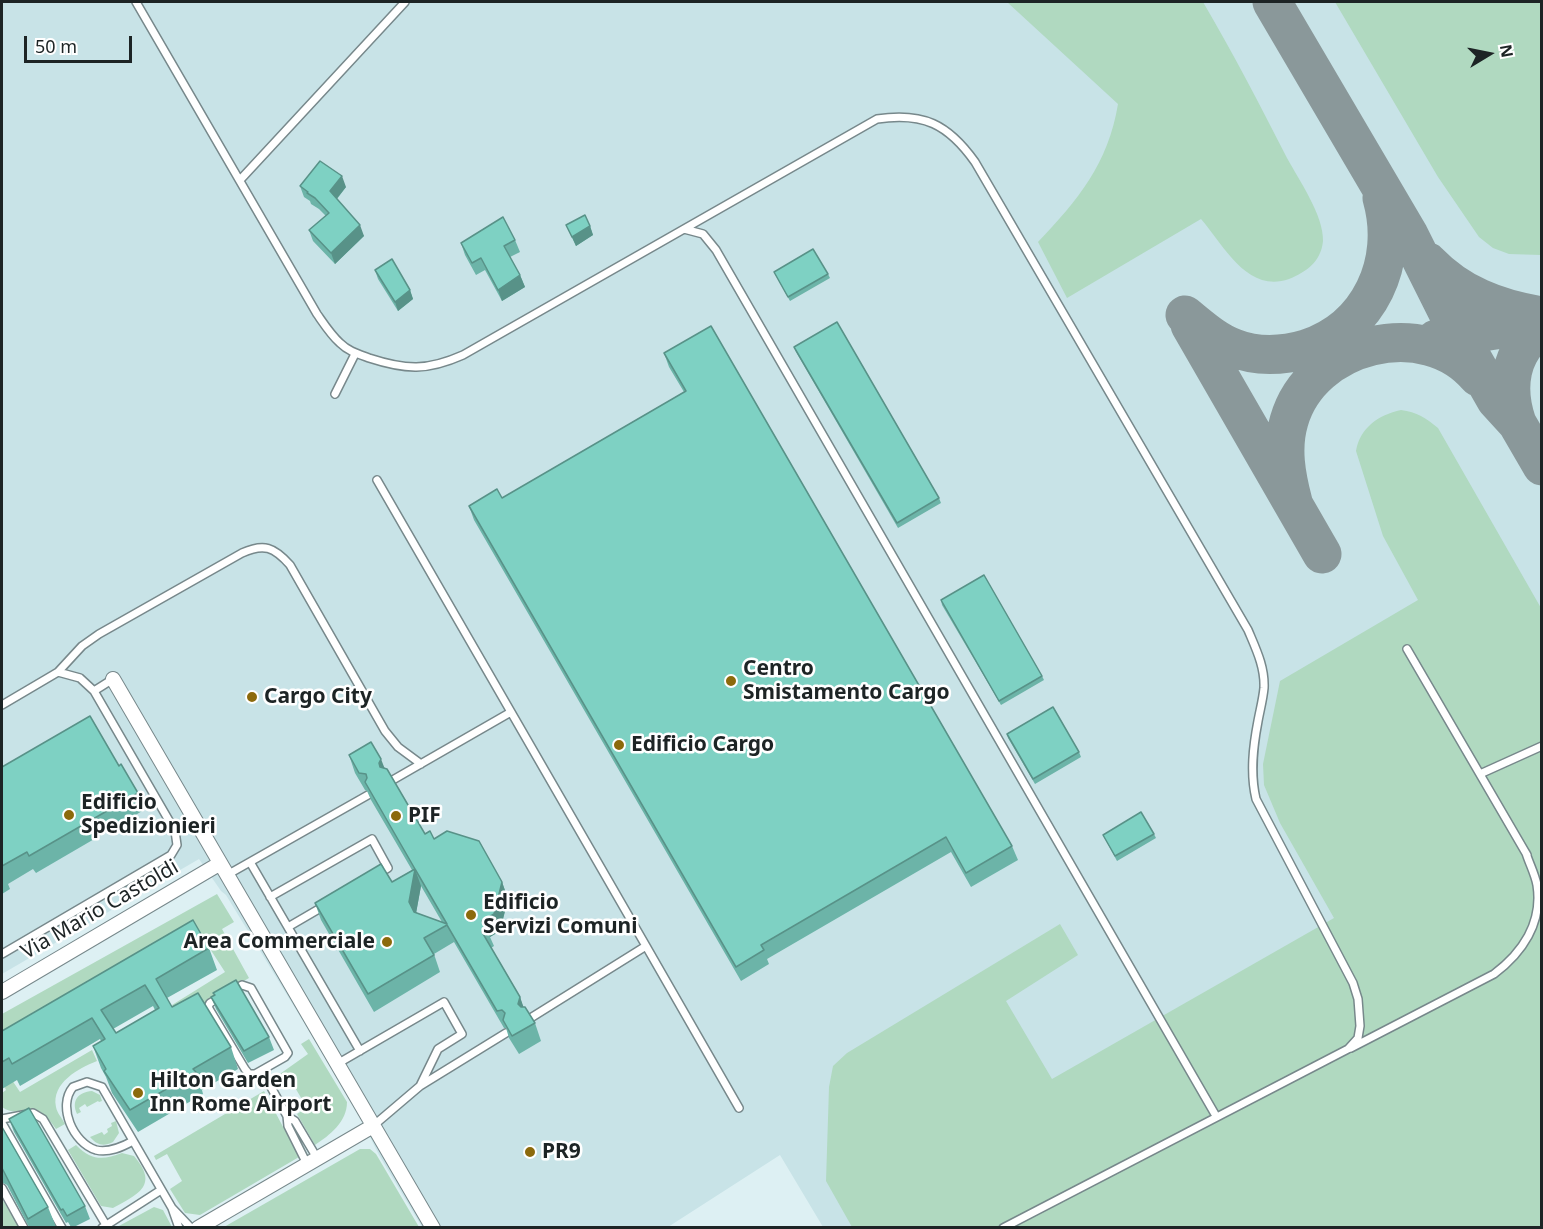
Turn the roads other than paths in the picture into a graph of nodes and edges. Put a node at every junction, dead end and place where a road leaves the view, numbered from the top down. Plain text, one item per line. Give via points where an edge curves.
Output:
1 (136, 2) edge
2 (405, 2) edge
3 (240, 180) junction
4 (684, 229) junction
5 (355, 354) junction
6 (335, 394) dead end
7 (377, 480) dead end
8 (1407, 649) dead end
9 (58, 672) junction
10 (113, 679) joint
11 (94, 691) junction
12 (2, 705) edge
13 (511, 712) junction
14 (1542, 746) edge
15 (421, 764) junction
16 (1480, 774) junction
17 (390, 782) edge
18 (368, 795) edge
19 (1526, 853) junction
20 (250, 862) junction
21 (223, 869) junction
22 (368, 880) edge
23 (1542, 881) edge
24 (270, 897) junction
25 (328, 904) edge
26 (288, 927) junction
27 (645, 946) junction
28 (2, 954) edge
29 (2, 992) edge
30 (529, 1019) edge
31 (506, 1033) edge
32 (1348, 1049) junction
33 (360, 1051) junction
34 (337, 1064) junction
35 (262, 1071) junction
36 (420, 1086) junction
37 (739, 1108) dead end
38 (287, 1116) junction
39 (1216, 1116) junction
40 (2, 1121) edge
41 (373, 1126) junction
42 (133, 1141) junction
43 (312, 1161) junction
44 (2, 1188) edge
45 (161, 1190) junction
46 (172, 1208) junction
47 (104, 1226) edge
48 (24, 1227) edge
49 (62, 1227) edge
50 (179, 1227) edge
51 (191, 1227) edge
52 (198, 1227) edge
53 (433, 1227) edge
54 (1004, 1227) edge

1 - 3 lane
2 - 3 lane
3 - 5 lane via 317,314 340,344
4 - 5 lane via 446,363 409,368
4 - 32 lane via 877,119 906,116 927,121 945,129 965,147 1257,650 1264,688 1252,761 1256,800 1353,983 1360,1026 1358,1038
4 - 39 lane via 703,234 716,250
5 - 6 lane
7 - 13 lane
8 - 16 lane
9 - 11 lane via 80,678
9 - 12 lane
9 - 15 lane via 99,634 242,553 267,548 284,559 295,573 392,740
10 - 11 lane
10 - 21 street
11 - 28 lane via 176,831 177,845 171,855
13 - 15 lane
13 - 27 lane
14 - 16 lane
15 - 17 lane
16 - 19 lane
18 - 20 lane
19 - 23 lane
19 - 32 lane via 1538,886 1538,907 1535,926 1513,960 1494,974
20 - 21 lane
20 - 24 lane
21 - 29 street, Via Mario Castoldi
21 - 34 street
22 - 24 lane via 388,868 372,839
24 - 26 lane
25 - 26 lane
26 - 33 lane
27 - 30 lane
27 - 37 lane
31 - 36 lane
32 - 39 lane
33 - 34 lane
33 - 36 lane via 444,1002 462,1034 438,1048
34 - 41 street
35 - 35 lane via 288,1053 251,988 242,985 208,1007 249,1074
35 - 38 lane
36 - 41 lane
38 - 43 lane via 288,1126
38 - 43 lane via 295,1121
39 - 54 lane
40 - 47 lane via 33,1113 43,1119
40 - 49 lane
41 - 43 street
41 - 53 street
42 - 42 lane via 102,1087 82,1082 70,1091 66,1114 85,1143 102,1150
42 - 45 lane
43 - 52 street
44 - 48 lane
45 - 46 lane
45 - 47 lane
46 - 50 lane
46 - 51 lane

